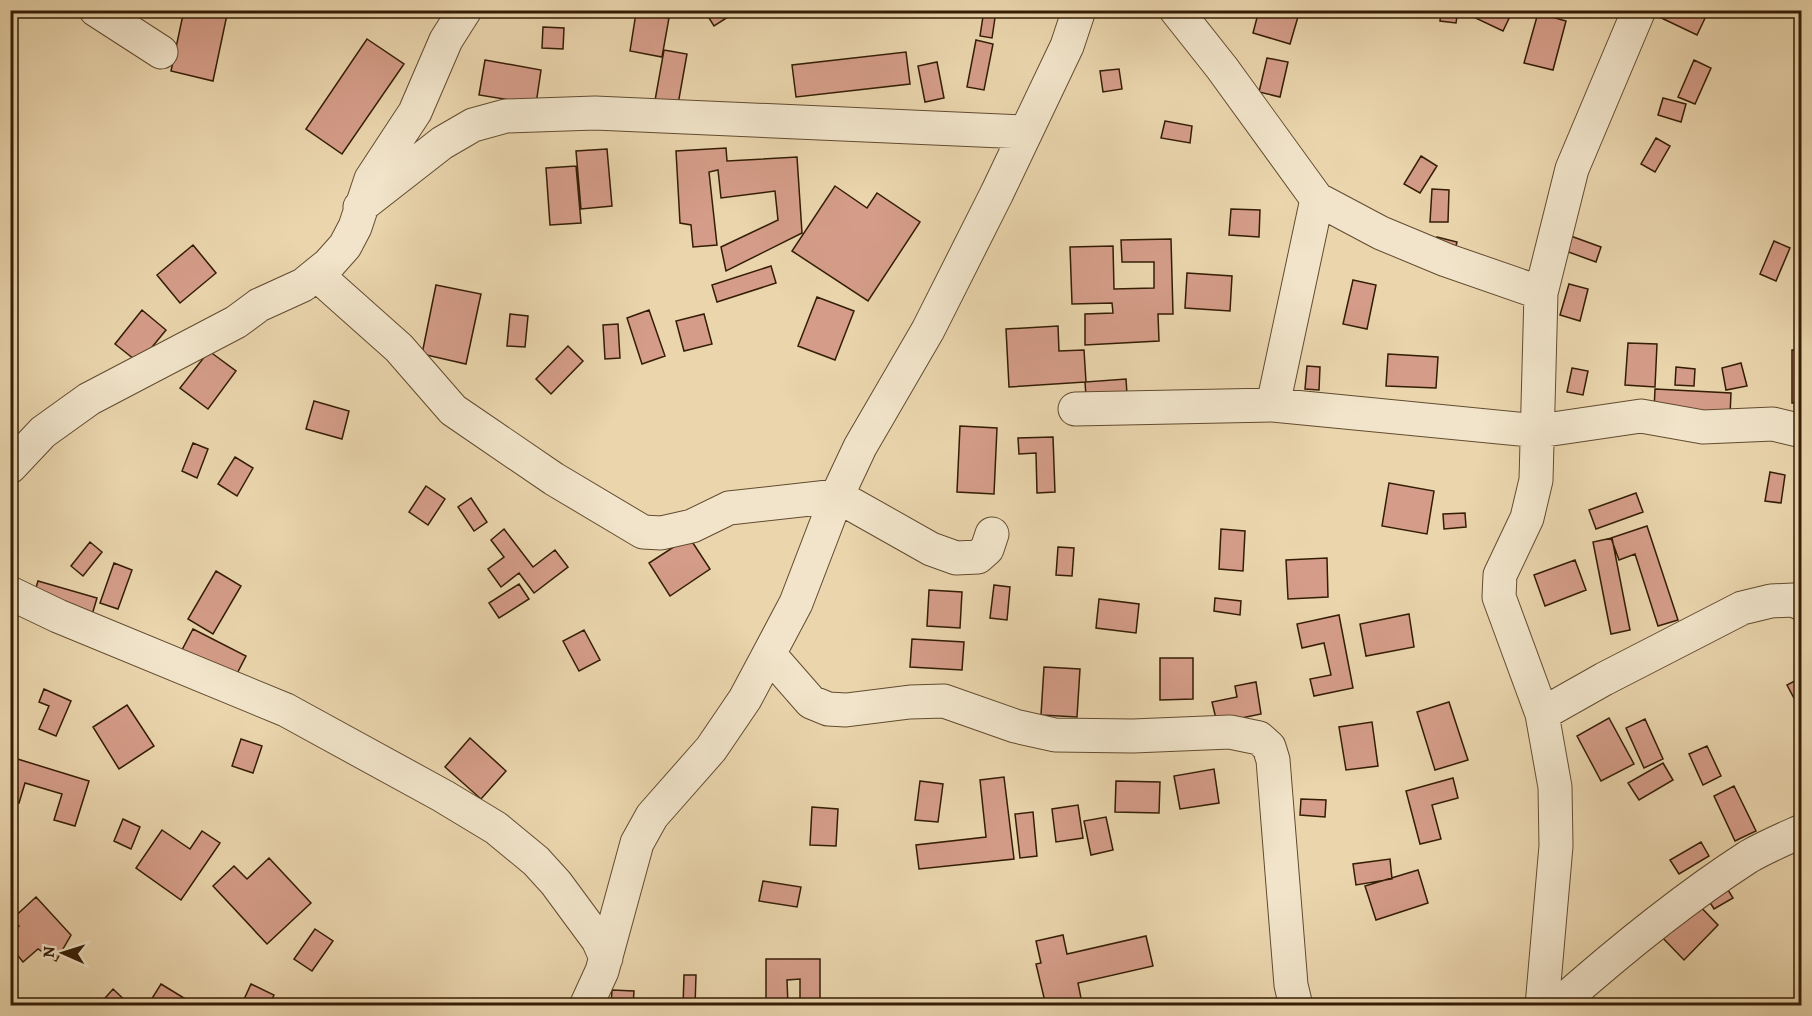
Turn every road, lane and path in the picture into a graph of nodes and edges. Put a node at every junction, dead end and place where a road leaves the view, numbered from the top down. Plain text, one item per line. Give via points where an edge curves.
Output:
1 (96, 10) edge
2 (465, 10) edge
3 (1079, 10) edge
4 (1176, 10) edge
5 (1639, 10) edge
6 (161, 52) dead end
7 (1026, 132) junction
8 (1317, 199) junction
9 (360, 207) junction
10 (317, 275) junction
11 (1541, 293) junction
12 (1273, 405) junction
13 (1075, 409) dead end
14 (1539, 431) junction
15 (1802, 431) edge
16 (10, 466) edge
17 (837, 496) junction
18 (992, 534) dead end
19 (10, 593) edge
20 (1802, 604) edge
21 (769, 654) junction
22 (1542, 714) junction
23 (1802, 831) edge
24 (606, 958) junction
25 (586, 1005) edge
26 (1296, 1005) edge
27 (1542, 1005) edge
28 (1557, 1005) edge

1 - 6 street
2 - 9 street via 446,40 415,112 371,179
3 - 7 street via 1067,46
4 - 8 street
5 - 11 street via 1572,169
7 - 9 street via 595,113 506,116 473,125 442,143
7 - 17 street via 928,330 860,447
8 - 11 street via 1403,242
8 - 12 street
9 - 10 street via 345,246
10 - 16 street via 89,399 43,432
10 - 17 street via 399,348 453,410 643,532 661,533 692,526 729,508
11 - 14 street
12 - 13 street
12 - 14 street
14 - 15 street via 1641,416 1703,426 1773,424
14 - 22 street via 1536,480 1527,518 1500,575 1499,597
17 - 18 street via 931,549 956,558 978,557 987,549
17 - 21 street via 796,603
19 - 24 street via 286,710 496,828 556,883 598,940
20 - 22 street via 1793,600 1771,601 1742,608
21 - 24 street via 711,749 652,816 637,843
21 - 26 street via 811,702 828,709 944,701 1015,726 1056,735 1230,732 1259,738 1269,747 1273,760 1291,985
22 - 27 street via 1555,788 1556,846
23 - 28 street via 1750,856 1684,902
24 - 25 street

